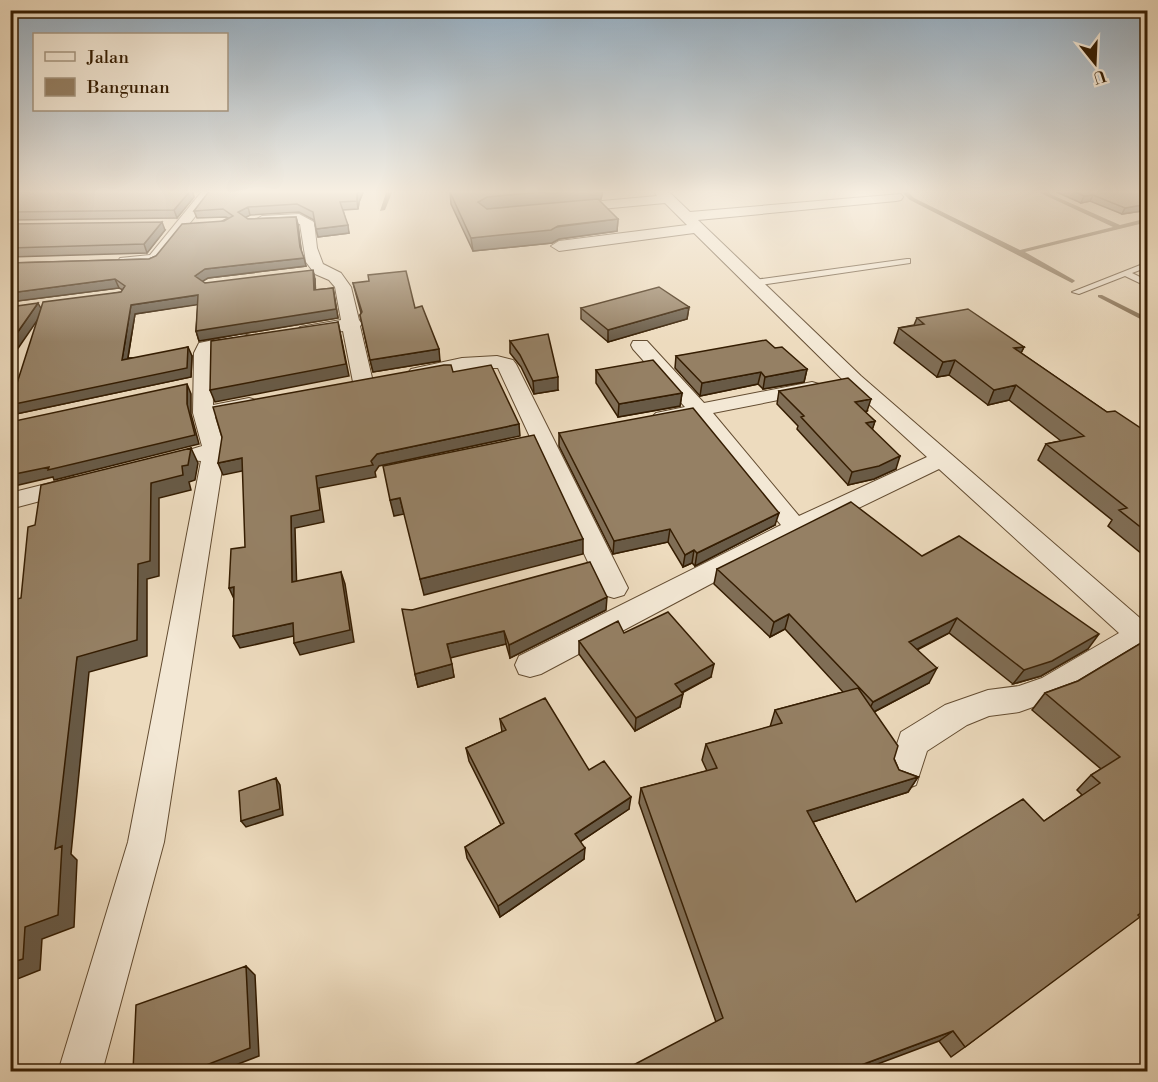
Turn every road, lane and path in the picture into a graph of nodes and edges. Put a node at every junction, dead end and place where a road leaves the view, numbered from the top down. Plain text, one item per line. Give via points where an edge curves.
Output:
1 (169, 240) edge
2 (309, 240) edge
3 (589, 240) edge
4 (709, 240) edge
5 (559, 246) edge
6 (907, 261) dead end
7 (114, 262) edge
8 (1148, 264) edge
9 (321, 271) junction
10 (1125, 273) junction
11 (298, 274) edge
12 (754, 283) junction
13 (1148, 285) edge
14 (1076, 292) dead end
15 (352, 324) junction
16 (284, 334) edge
17 (261, 338) edge
18 (640, 345) dead end
19 (854, 380) junction
20 (363, 382) junction
21 (203, 383) junction
22 (341, 387) edge
23 (181, 388) edge
24 (272, 400) edge
25 (699, 410) junction
26 (203, 413) junction
27 (642, 422) edge
28 (214, 450) junction
29 (180, 459) edge
30 (941, 459) junction
31 (90, 481) edge
32 (10, 501) edge
33 (788, 519) dead end
34 (614, 588) dead end
35 (1143, 639) edge
36 (530, 664) dead end
37 (904, 774) edge
38 (80, 1071) edge

1 - 7 street via 149,261
2 - 9 street via 311,257
3 - 5 street
4 - 12 street
6 - 12 lane
8 - 10 lane
9 - 11 street
9 - 15 street via 337,277 343,287
10 - 13 lane
10 - 14 lane
12 - 19 street
15 - 16 street
15 - 20 street
17 - 21 street via 206,347
18 - 25 street
19 - 25 street
19 - 30 street
20 - 22 street
20 - 34 street via 502,362 509,368 544,440 590,564
21 - 23 street
21 - 26 street
24 - 26 street
25 - 27 street
25 - 33 street
26 - 28 street
28 - 29 street
28 - 38 street via 146,842
30 - 35 street
30 - 36 street
31 - 32 street
35 - 37 street via 1053,687 956,715 913,742

